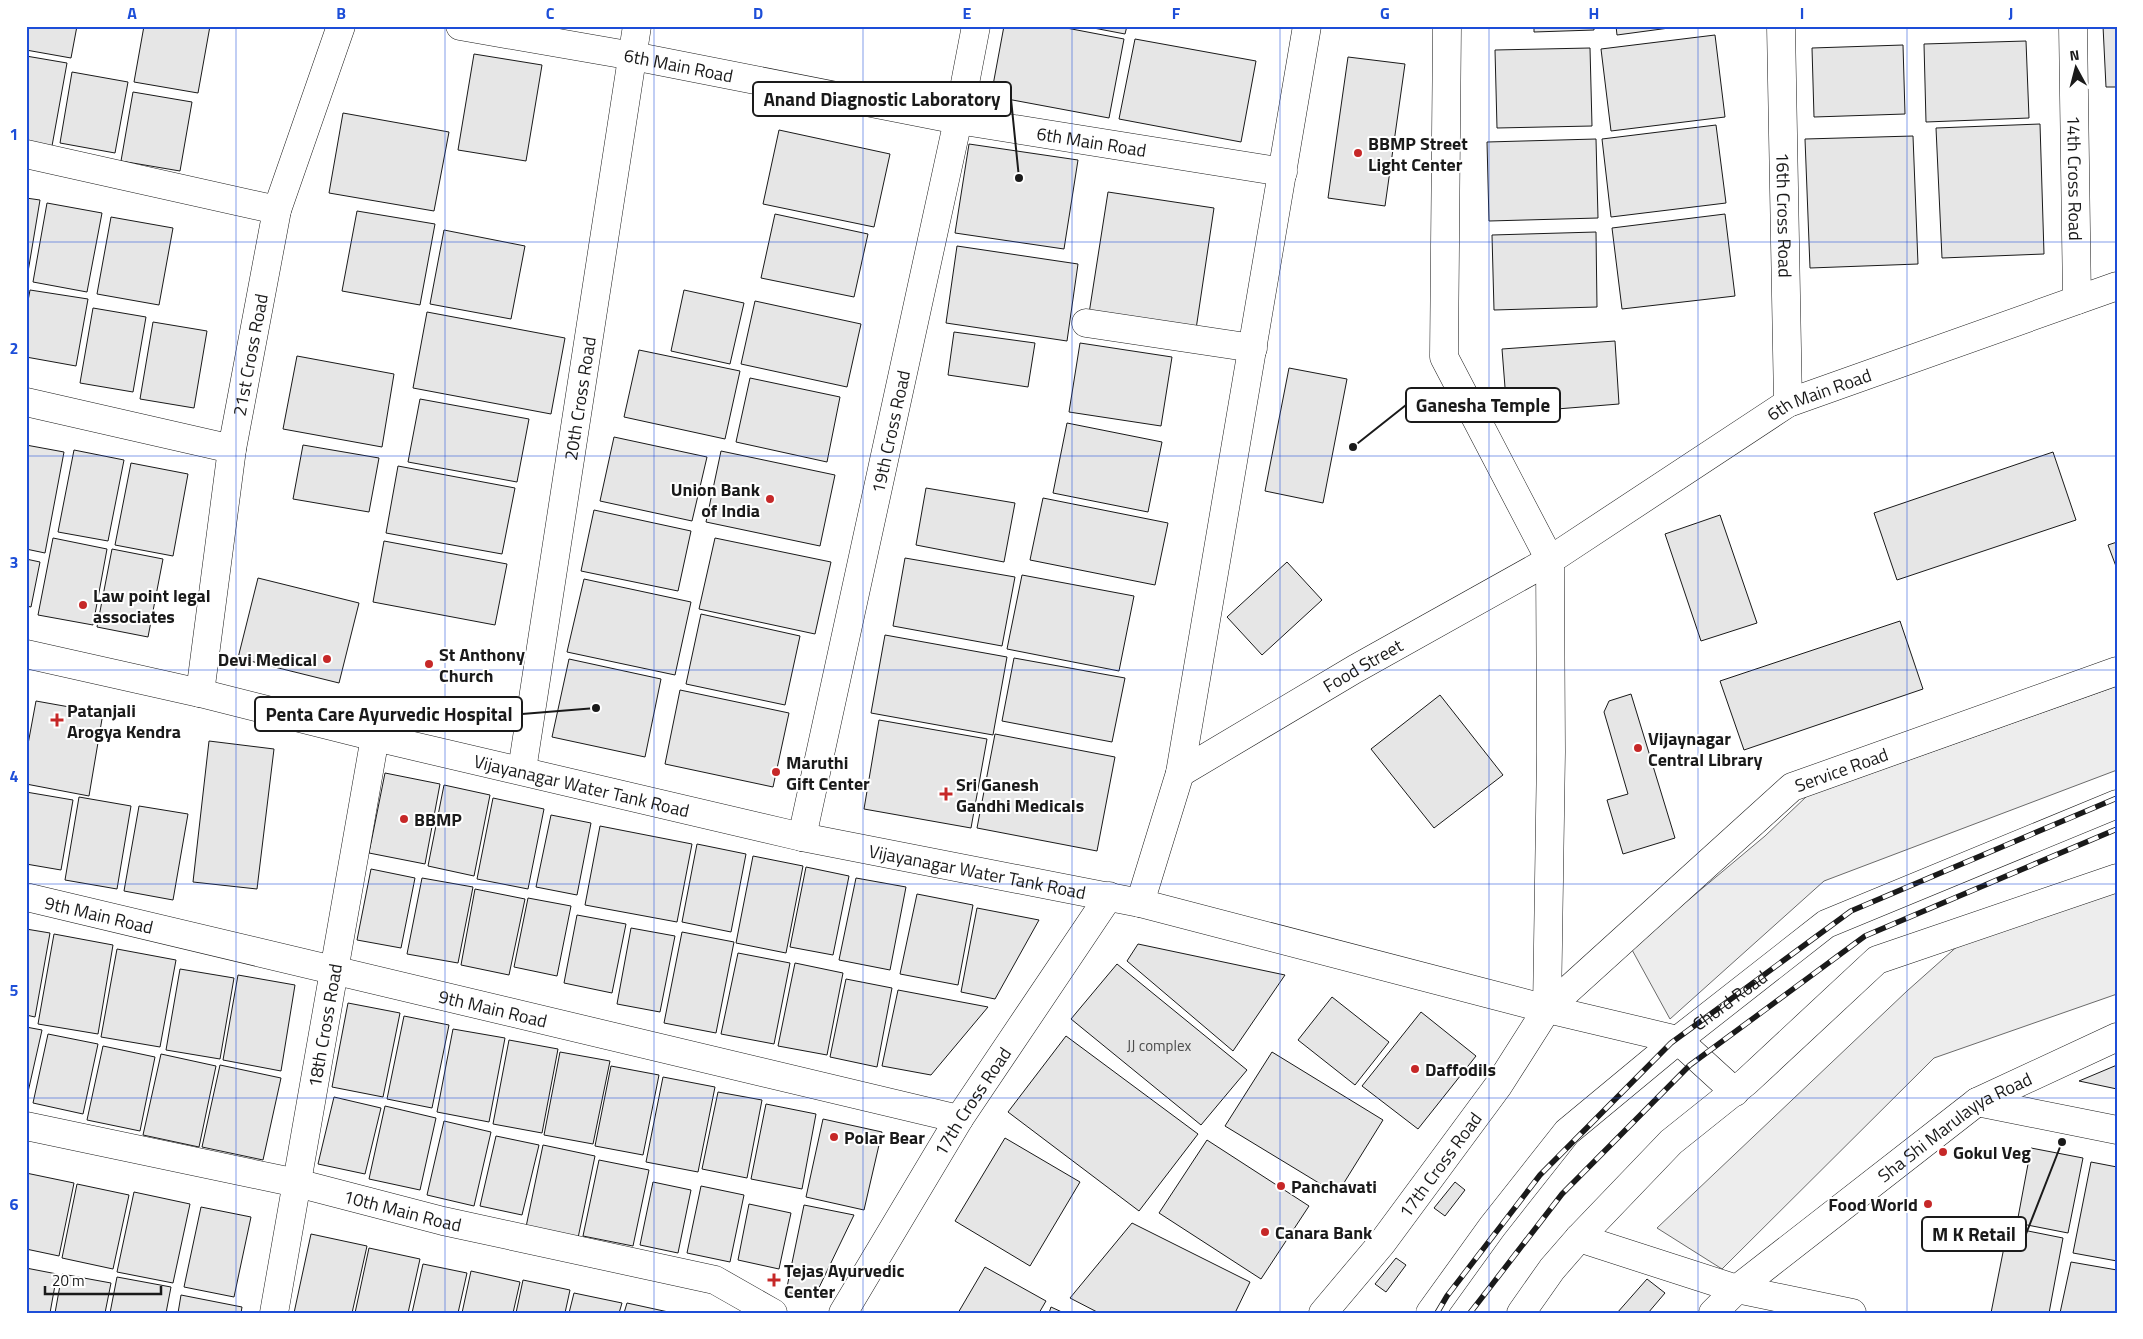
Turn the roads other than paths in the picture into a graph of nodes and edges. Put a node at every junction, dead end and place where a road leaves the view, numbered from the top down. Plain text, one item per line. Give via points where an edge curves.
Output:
1 (341, 26) edge
2 (460, 26) edge
3 (637, 26) edge
4 (976, 26) edge
5 (1307, 26) edge
6 (1447, 26) edge
7 (1781, 26) edge
8 (2073, 26) edge
9 (632, 56) junction
10 (958, 120) junction
11 (26, 154) edge
12 (1282, 172) junction
13 (277, 210) junction
14 (2117, 286) edge
15 (2077, 300) junction
16 (1086, 323) dead end
17 (1253, 348) junction
18 (26, 402) edge
19 (1788, 403) junction
20 (232, 449) junction
21 (1550, 560) junction
22 (26, 654) edge
23 (2117, 671) edge
24 (200, 693) junction
25 (375, 737) junction
26 (522, 770) junction
27 (1180, 774) junction
28 (2117, 804) edge
29 (802, 837) junction
30 (2117, 878) edge
31 (1109, 896) junction
32 (26, 897) edge
33 (1140, 903) junction
34 (335, 971) junction
35 (1547, 1009) junction
36 (2117, 1037) edge
37 (1678, 1040) junction
38 (1735, 1092) junction
39 (1976, 1102) junction
40 (959, 1119) junction
41 (26, 1126) edge
42 (2117, 1130) edge
43 (297, 1183) junction
44 (1579, 1238) junction
45 (1737, 1289) junction
46 (1430, 1310) edge
47 (274, 1313) edge
48 (773, 1313) edge
49 (843, 1313) edge
50 (1323, 1313) edge
51 (1521, 1313) edge
52 (1713, 1313) edge
53 (1852, 1313) edge

1 - 13 street, 21st Cross Road
2 - 9 street, 6th Main Road
3 - 9 street, 20th Cross Road
4 - 10 street, 19th Cross Road
5 - 12 street
6 - 21 street via 1444,357
7 - 19 street, 16th Cross Road
8 - 15 street, 14th Cross Road
9 - 10 street, 6th Main Road
9 - 26 street, 20th Cross Road
10 - 12 street, 6th Main Road
10 - 29 street, 19th Cross Road
11 - 13 street
12 - 17 street
13 - 20 street, 21st Cross Road
14 - 15 street, 6th Main Road
15 - 19 street, 6th Main Road
16 - 17 street
17 - 27 street
18 - 20 street
19 - 21 street, 6th Main Road
20 - 24 street, 21st Cross Road
21 - 27 street, Food Street via 1355,669
21 - 35 street
22 - 24 street, Vijayanagar Water Tank Road
23 - 35 street, Service Road via 1792,787
24 - 25 street, Vijayanagar Water Tank Road
25 - 26 street, Vijayanagar Water Tank Road
25 - 34 street, 18th Cross Road
26 - 29 street, Vijayanagar Water Tank Road
27 - 33 street
28 - 37 street, Chord Road via 1826,924
29 - 31 street, Vijayanagar Water Tank Road
30 - 38 street via 1877,960
31 - 33 street, Vijayanagar Water Tank Road
31 - 40 street, 17th Cross Road
32 - 34 street, 9th Main Road
33 - 35 street, Vijayanagar Water Tank Road
34 - 40 street, 9th Main Road
34 - 43 street, 18th Cross Road
35 - 37 street, Vijayanagar Water Tank Road
35 - 50 street, 17th Cross Road via 1498,1086 1382,1243
36 - 39 street, Sha Shi Marulayya Road
37 - 38 street
37 - 46 street, Chord Road via 1567,1132
38 - 44 street via 1671,1142
39 - 42 street
39 - 45 street, Sha Shi Marulayya Road
40 - 49 street, 17th Cross Road
41 - 43 street, 10th Main Road
43 - 47 street, 18th Cross Road
43 - 48 street, 10th Main Road via 443,1221 715,1280
44 - 45 street
44 - 51 street
45 - 52 street, Sha Shi Marulayya Road
45 - 53 street

